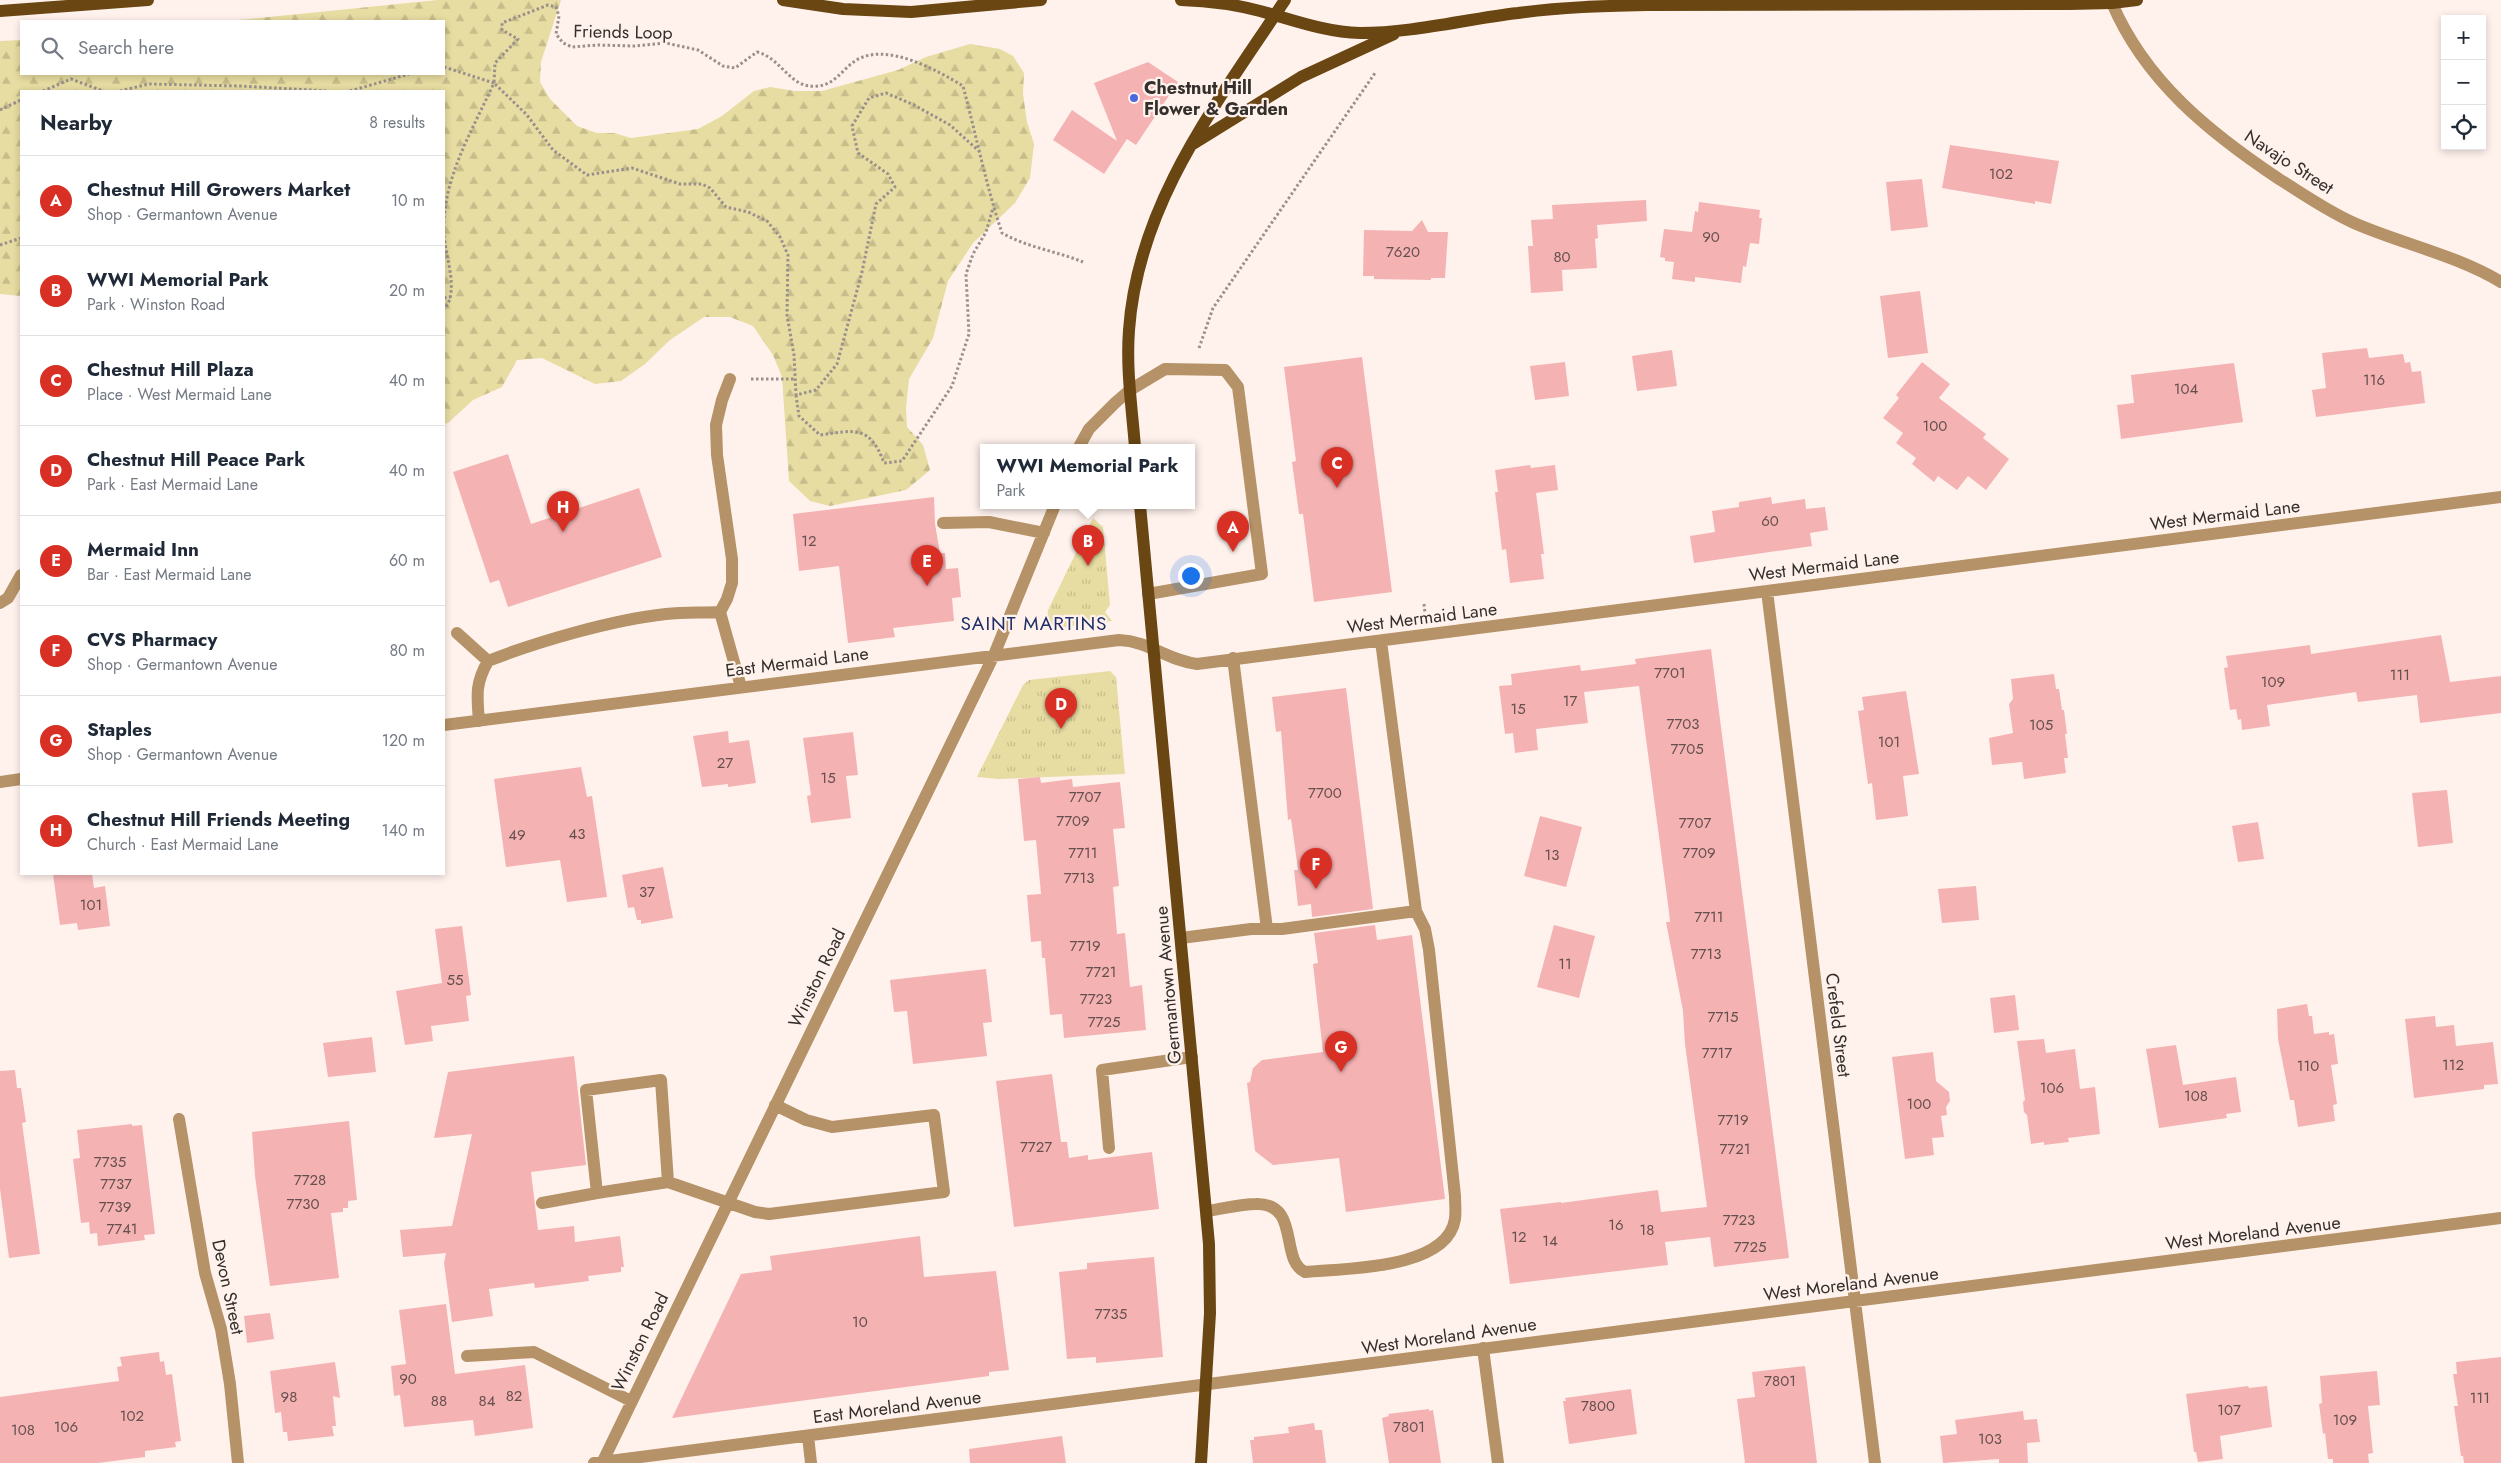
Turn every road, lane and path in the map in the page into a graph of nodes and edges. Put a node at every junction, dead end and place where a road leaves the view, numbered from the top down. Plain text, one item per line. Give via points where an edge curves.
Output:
1 (148, 0) edge
2 (783, 0) edge
3 (1041, 0) edge
4 (1181, 0) edge
5 (1285, 0) edge
6 (2137, 0) edge
7 (2112, 3) junction
8 (0, 11) edge
9 (1275, 16) junction
10 (1402, 31) junction
11 (445, 67) edge
12 (1374, 73) dead end
13 (406, 75) edge
14 (494, 84) junction
15 (45, 90) edge
16 (101, 90) edge
17 (124, 90) edge
18 (310, 90) edge
19 (353, 90) edge
20 (20, 100) edge
21 (0, 110) edge
22 (1189, 147) junction
23 (980, 152) junction
24 (993, 208) junction
25 (445, 222) edge
26 (20, 238) edge
27 (445, 240) edge
28 (0, 245) edge
29 (1083, 262) dead end
30 (2501, 282) edge
31 (450, 297) junction
32 (445, 298) edge
33 (445, 307) edge
34 (1196, 368) junction
35 (730, 379) joint
36 (796, 379) junction
37 (1130, 390) junction
38 (796, 395) junction
39 (1081, 444) edge
40 (1135, 444) edge
41 (2501, 497) edge
42 (1053, 509) edge
43 (1140, 509) edge
44 (943, 522) dead end
45 (1044, 533) junction
46 (20, 577) edge
47 (1767, 591) junction
48 (1148, 594) junction
49 (0, 604) edge
50 (720, 612) junction
51 (457, 633) dead end
52 (1381, 641) junction
53 (1154, 649) junction
54 (994, 655) junction
55 (1233, 658) junction
56 (488, 661) junction
57 (742, 687) junction
58 (479, 720) junction
59 (445, 725) edge
60 (20, 779) edge
61 (0, 782) edge
62 (1416, 911) junction
63 (1267, 929) junction
64 (1181, 938) junction
65 (1192, 1057) junction
66 (775, 1105) junction
67 (179, 1119) dead end
68 (1109, 1148) dead end
69 (668, 1182) junction
70 (598, 1193) junction
71 (729, 1201) junction
72 (542, 1203) dead end
73 (1207, 1211) junction
74 (2501, 1218) edge
75 (1854, 1302) junction
76 (1483, 1348) junction
77 (468, 1356) dead end
78 (1205, 1385) junction
79 (631, 1401) junction
80 (808, 1436) junction
81 (238, 1463) edge
82 (599, 1463) edge
83 (812, 1463) edge
84 (1201, 1463) edge
85 (1498, 1463) edge
86 (1875, 1463) edge

1 - 8 main road
2 - 3 main road via 843,9 911,12
4 - 9 main road via 1225,3
5 - 9 main road
6 - 7 main road
7 - 10 main road via 1647,5 1518,13
7 - 30 street, Navajo Street via 2134,47 2177,100 2212,132 2256,164 2352,222
9 - 10 main road via 1336,31
9 - 22 main road
10 - 22 main road via 1300,77
11 - 14 path, Friends Loop
12 - 34 path via 1212,308 1199,347
13 - 19 path
14 - 23 path, Friends Loop via 495,63 518,39 502,30 502,23 548,5 556,7 559,16 556,34 563,43 572,47 666,43 698,50 723,66 735,68 757,52 778,63 794,82 803,86 819,87 869,54 910,59 930,66 963,86
14 - 25 path, Friends Loop via 448,186
14 - 36 path, Friends Loop via 527,115 553,150 588,175 632,168 680,184 702,184 710,188 726,207 767,220 788,255 787,315
15 - 16 path via 71,79
17 - 18 path via 149,84
20 - 21 path
22 - 37 main road via 1160,204 1140,264 1129,330
23 - 24 path, Friends Loop
23 - 38 path via 950,125 914,106 886,93 869,98 852,126 858,153 888,174 895,187 876,204 862,272 837,364 816,390
24 - 29 path via 1002,233 1017,242 1058,251
24 - 38 path, Friends Loop via 986,232 966,274 970,334 952,386 902,461 884,463 880,451 867,435 850,430 820,435 799,416
26 - 28 path
27 - 31 path, Friends Loop via 450,267
31 - 32 path
31 - 33 path, Friends Loop
34 - 37 street via 1165,369
34 - 48 street via 1226,370 1238,387 1262,574
35 - 36 path
35 - 50 street via 716,425 717,455 732,559 732,583
36 - 38 path, Friends Loop
37 - 39 street via 1089,429
37 - 40 main road
41 - 47 street, West Mermaid Lane
42 - 45 street, Winston Road
43 - 48 main road, Germantown Avenue
44 - 45 street via 989,522
45 - 54 street, Winston Road
46 - 49 street via 8,598
47 - 52 street, West Mermaid Lane
47 - 75 street, Crefeld Street
48 - 53 main road, Germantown Avenue
50 - 56 street via 667,614 623,622
50 - 57 street
51 - 56 street
52 - 55 street, West Mermaid Lane
52 - 62 street
53 - 54 street, East Mermaid Lane via 1119,640
53 - 55 street, West Mermaid Lane via 1163,655 1197,664
53 - 64 main road, Germantown Avenue
54 - 57 street, East Mermaid Lane
54 - 66 street, Winston Road
55 - 63 street
56 - 58 street via 479,678
57 - 58 street, East Mermaid Lane
58 - 59 street, East Mermaid Lane
60 - 61 street
62 - 63 street
62 - 73 street via 1430,950 1454,1186 1455,1220 1449,1234 1438,1244 1406,1261 1305,1272 1294,1263 1289,1231 1281,1215 1271,1206 1257,1204
63 - 64 street
64 - 65 main road, Germantown Avenue
65 - 68 street via 1102,1070
65 - 73 main road, Germantown Avenue
66 - 71 street, Winston Road
66 - 71 street via 806,1120 832,1127 934,1115 944,1192 785,1214 755,1212
67 - 81 street, Devon Street via 205,1273 230,1384
69 - 70 street
69 - 70 street via 661,1080 586,1090
69 - 71 street
70 - 72 street
71 - 79 street, Winston Road
73 - 78 main road, Germantown Avenue via 1210,1313
74 - 75 street, West Moreland Avenue
75 - 76 street, West Moreland Avenue
75 - 86 street, Crefeld Street
76 - 78 street, West Moreland Avenue
76 - 85 street
77 - 79 street via 534,1352
78 - 80 street, East Moreland Avenue
78 - 84 main road, Germantown Avenue
79 - 82 street, Winston Road
80 - 82 street, East Moreland Avenue
80 - 83 street

